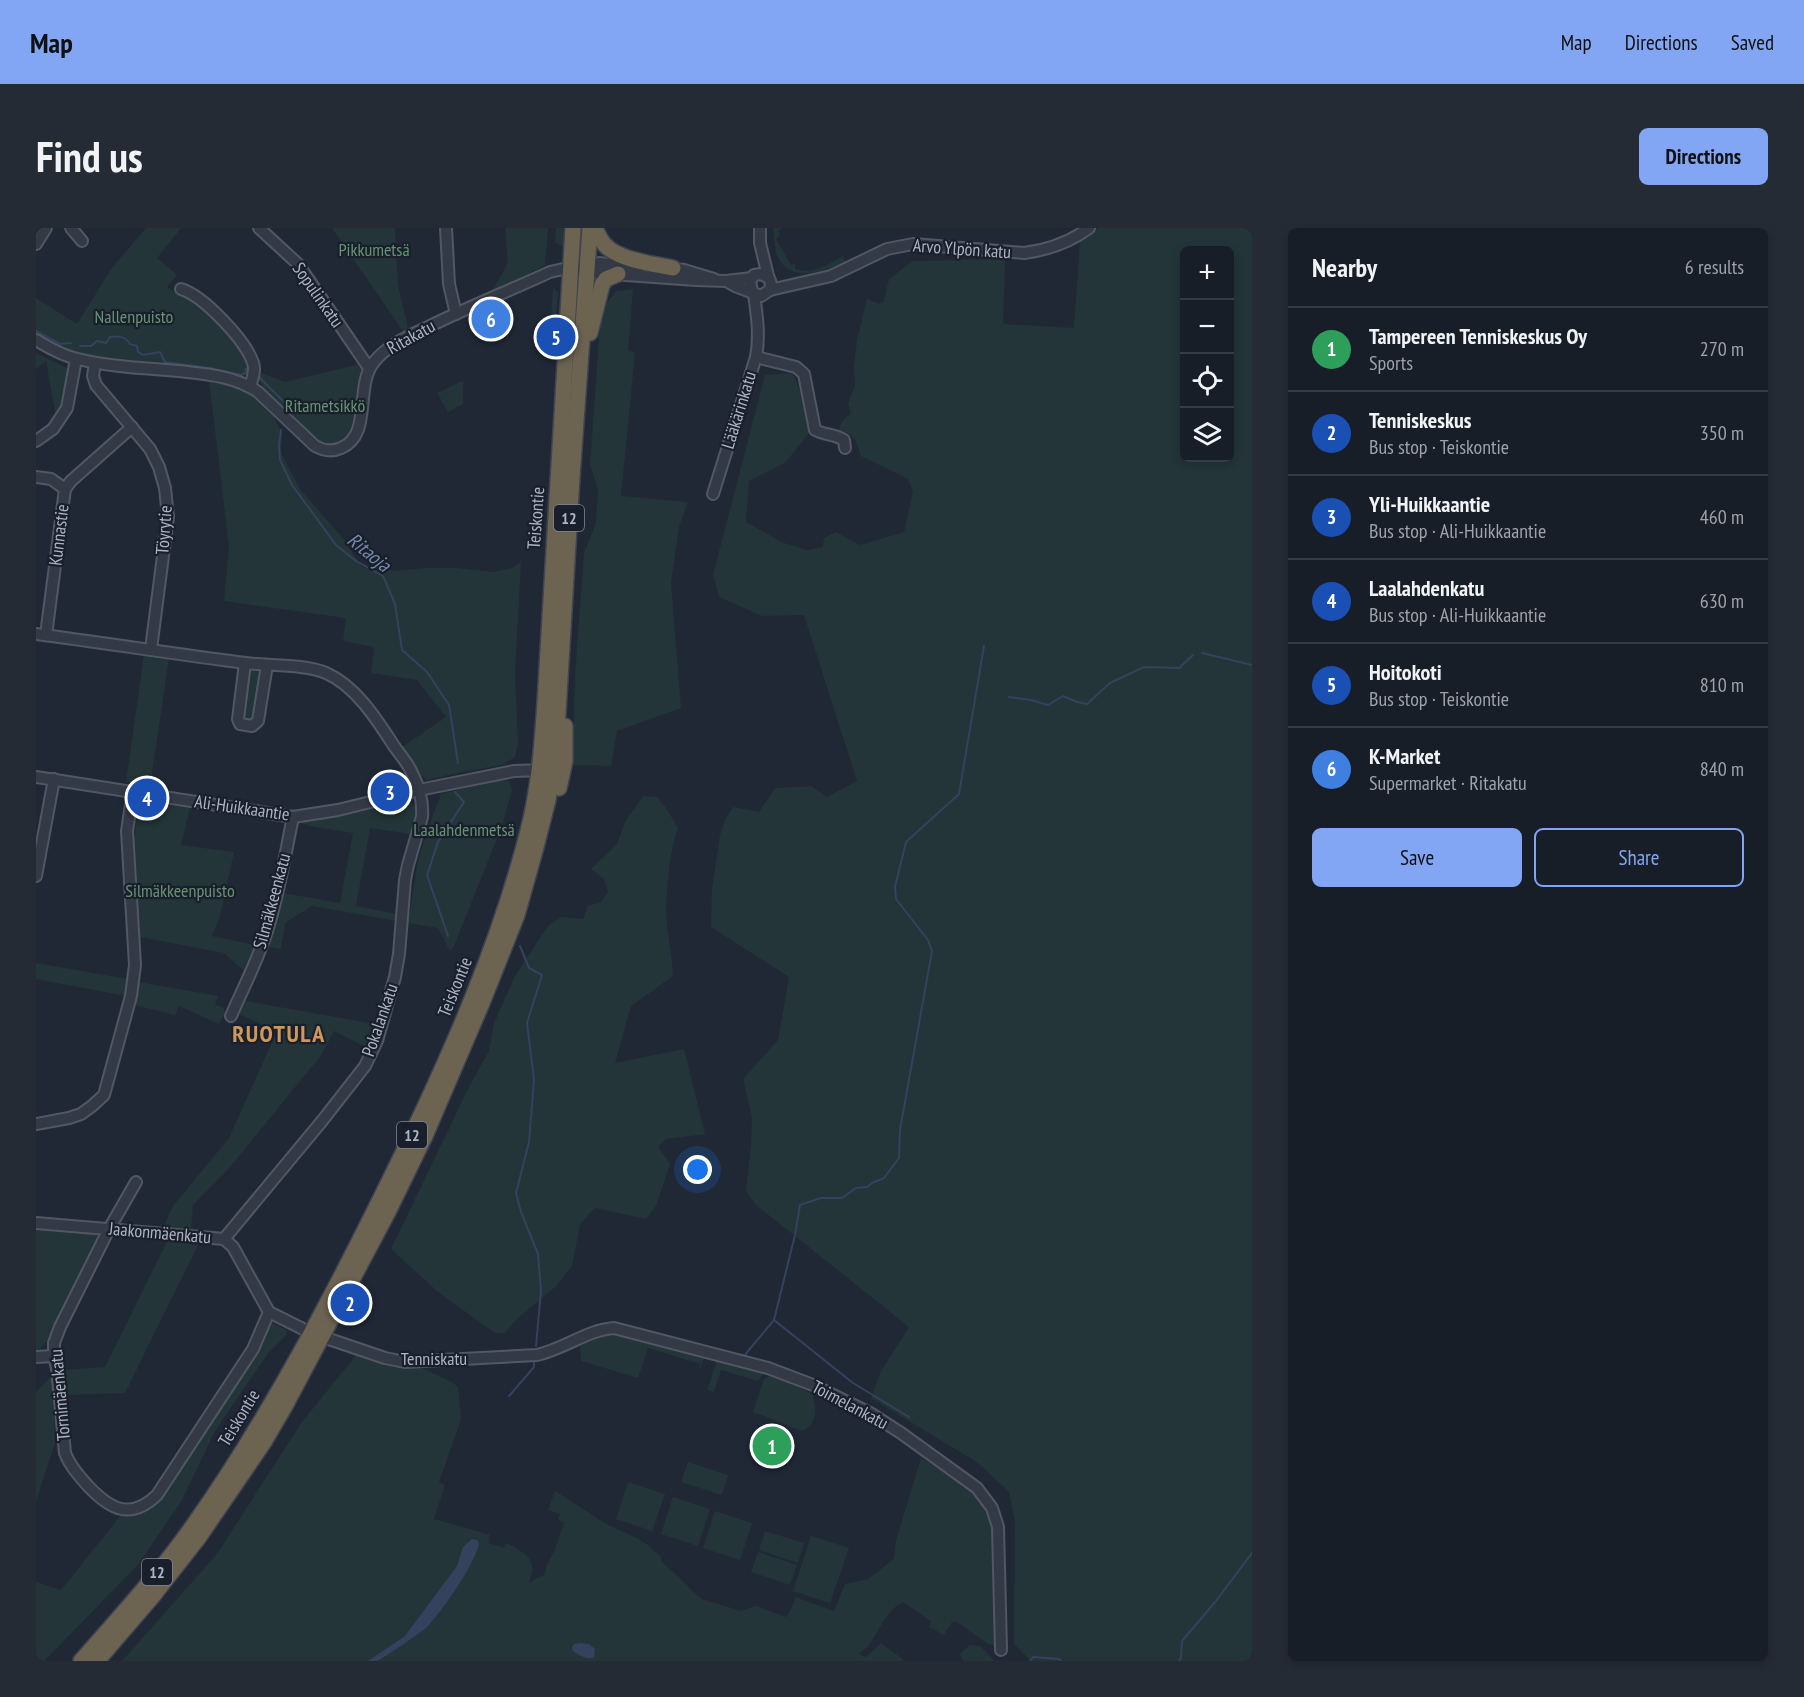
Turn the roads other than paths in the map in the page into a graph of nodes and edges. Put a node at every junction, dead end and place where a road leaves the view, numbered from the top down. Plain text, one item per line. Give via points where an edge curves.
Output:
1 (46, 228) edge
2 (71, 228) edge
3 (259, 228) edge
4 (446, 228) edge
5 (573, 228) edge
6 (590, 228) edge
7 (595, 228) edge
8 (760, 228) edge
9 (1089, 228) edge
10 (82, 241) dead end
11 (760, 243) junction
12 (36, 244) edge
13 (588, 268) junction
14 (673, 268) junction
15 (571, 269) junction
16 (618, 274) junction
17 (753, 277) junction
18 (714, 279) junction
19 (726, 281) junction
20 (763, 288) junction
21 (181, 289) dead end
22 (456, 314) junction
23 (36, 340) edge
24 (581, 352) junction
25 (756, 357) junction
26 (76, 359) junction
27 (95, 363) junction
28 (369, 368) junction
29 (250, 387) junction
30 (132, 427) junction
31 (36, 441) edge
32 (845, 448) dead end
33 (36, 477) edge
34 (64, 489) junction
35 (713, 494) dead end
36 (41, 634) edge
37 (151, 649) junction
38 (245, 663) junction
39 (267, 665) junction
40 (560, 685) junction
41 (546, 770) junction
42 (36, 777) edge
43 (54, 779) junction
44 (419, 790) junction
45 (133, 791) junction
46 (293, 817) junction
47 (536, 847) junction
48 (36, 876) edge
49 (231, 1016) dead end
50 (36, 1124) edge
51 (136, 1182) dead end
52 (36, 1223) edge
53 (109, 1229) junction
54 (224, 1239) junction
55 (268, 1312) junction
56 (317, 1335) junction
57 (549, 1353) joint
58 (54, 1356) junction
59 (36, 1357) edge
60 (1001, 1650) dead end
61 (81, 1661) edge
62 (97, 1661) edge

1 - 12 street
2 - 10 street
3 - 28 street, Sopulinkatu via 298,264
4 - 22 street via 449,284
5 - 15 highway, Teiskontie / 12
6 - 13 highway, Teiskontie / 12
7 - 14 highway via 614,252
8 - 11 street
9 - 20 street, Arvo Ylpön katu via 1054,247 1024,253 903,245 831,276
11 - 17 street
11 - 20 street
13 - 14 street, Arvo Ylpön katu via 599,263
13 - 15 street, Ritakatu
13 - 16 street, Arvo Ylpön katu
13 - 24 highway, Teiskontie / 12
14 - 18 street, Arvo Ylpön katu
15 - 22 street, Ritakatu via 550,272
15 - 41 highway, Teiskontie / 12 via 545,702
16 - 18 street, Arvo Ylpön katu
16 - 24 highway via 602,285 591,331
17 - 19 street, Arvo Ylpön katu
17 - 20 street, Arvo Ylpön katu via 761,274
17 - 20 street via 749,285
18 - 19 street, Arvo Ylpön katu
19 - 20 street, Arvo Ylpön katu via 735,286
20 - 25 street, Lääkärinkatu
21 - 29 street via 208,307 234,332 254,364
22 - 28 street, Ritakatu via 390,347
23 - 26 street, Ritakatu
24 - 40 highway, Teiskontie / 12
25 - 32 street via 794,366 804,374 815,430 838,436 844,440
25 - 35 street, Lääkärinkatu
26 - 27 street, Ritakatu
26 - 31 street via 67,408 53,429
27 - 29 street, Ritakatu via 215,375
27 - 30 street, Töyrytie via 96,385
28 - 29 street, Ritakatu via 360,427 352,441 334,451 310,443
30 - 34 street, Kunnastie
30 - 37 street, Töyrytie via 159,467 168,508
33 - 34 street via 51,479
34 - 36 street, Kunnastie
36 - 37 street
37 - 38 street
38 - 39 street
38 - 39 street via 238,719 240,724 252,726 258,721
39 - 44 street via 310,669 337,679 381,726 412,772
40 - 41 highway, Teiskontie / 12
40 - 47 highway, 12 via 565,696 566,761 548,829
41 - 44 street, Ali-Huikkaantie via 514,771
41 - 47 highway, Teiskontie / 12
41 - 56 highway, Teiskontie / 12 via 515,879 468,1007
42 - 43 street, Ali-Huikkaantie
43 - 45 street, Ali-Huikkaantie
43 - 48 street
44 - 46 street, Ali-Huikkaantie
44 - 54 street, Pokalankatu via 422,817 405,880 396,973 377,1041 365,1066
45 - 46 street, Ali-Huikkaantie
45 - 50 street via 127,831 133,987 104,1095 81,1114
46 - 49 street, Silmäkkeenkatu via 274,909 260,952
47 - 56 highway, Teiskontie / 12 via 516,915 440,1102 388,1212
51 - 53 street
52 - 53 street, Jaakonmäenkatu
53 - 54 street, Jaakonmäenkatu
53 - 58 street, Tornimäenkatu via 60,1328
54 - 55 street, Jaakonmäenkatu
55 - 56 street
55 - 58 street, Tornimäenkatu via 253,1349 157,1495 131,1510 108,1504 67,1459
56 - 57 street, Tenniskatu via 405,1362
56 - 61 highway, Teiskontie / 12 via 194,1524
56 - 62 highway, Teiskontie / 12 via 264,1442 219,1509 176,1568
57 - 60 street, Toimelankatu via 604,1329 625,1330 787,1374 870,1413 901,1433 977,1488 992,1508 998,1527
58 - 59 street

